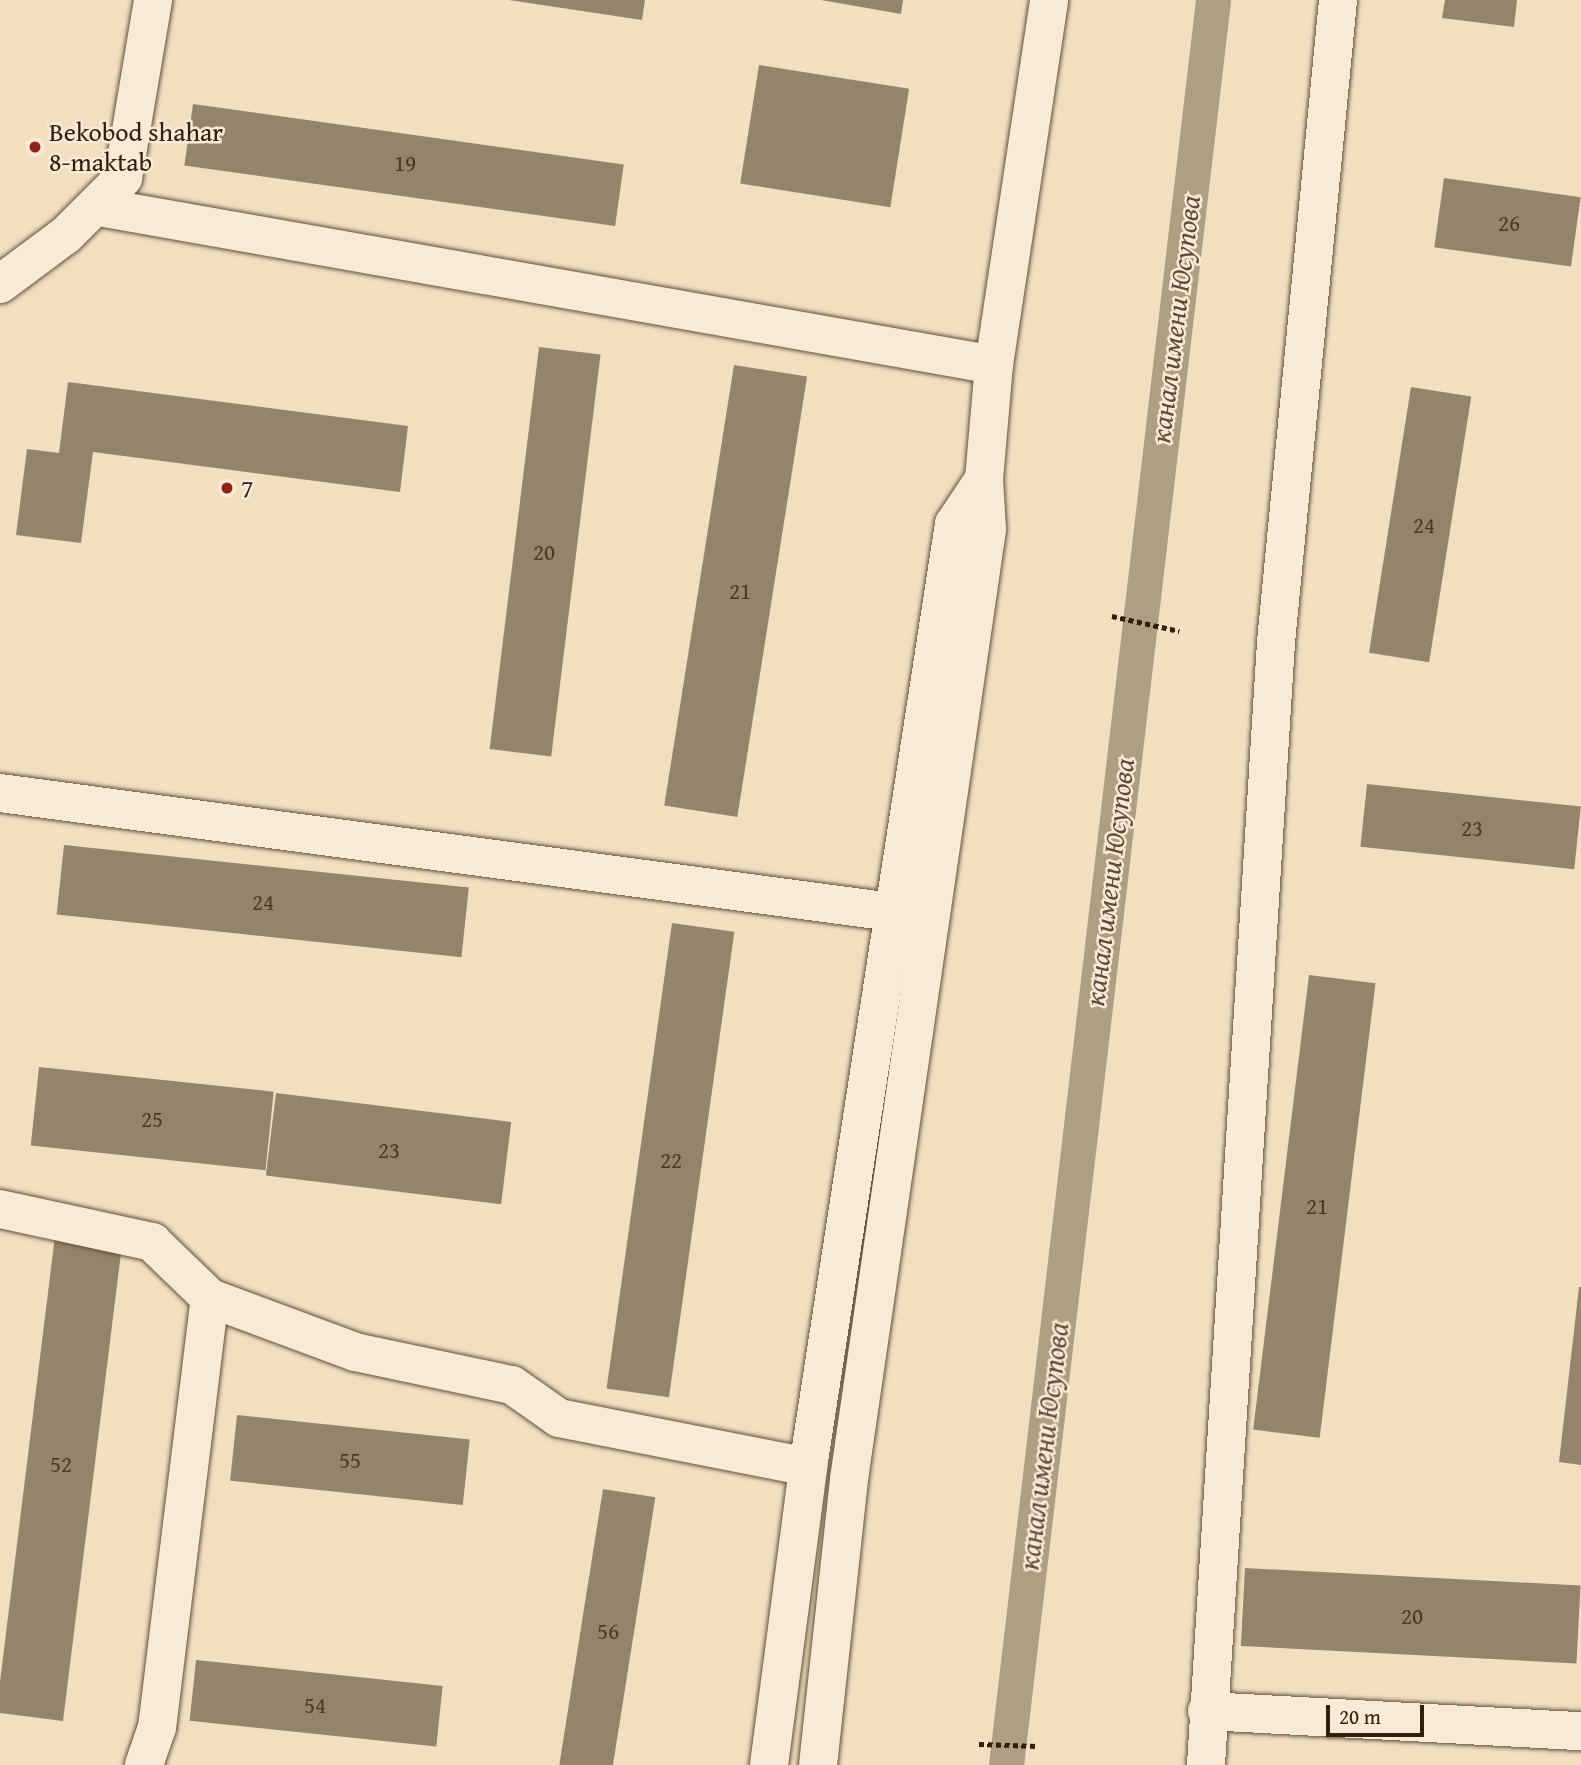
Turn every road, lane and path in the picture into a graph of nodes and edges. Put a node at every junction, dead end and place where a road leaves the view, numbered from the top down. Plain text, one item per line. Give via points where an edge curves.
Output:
1 (153, 0) edge
2 (1049, 0) edge
3 (1338, 0) edge
4 (99, 207) junction
5 (0, 284) edge
6 (994, 365) junction
7 (984, 479) junction
8 (1112, 616) dead end
9 (1179, 631) dead end
10 (0, 793) edge
11 (892, 912) junction
12 (0, 1209) edge
13 (210, 1298) junction
14 (808, 1467) junction
15 (780, 1681) junction
16 (827, 1688) junction
17 (1207, 1711) junction
18 (1581, 1731) edge
19 (979, 1744) dead end
20 (1038, 1746) dead end
21 (144, 1765) edge
22 (769, 1765) edge
23 (818, 1765) edge
24 (1206, 1765) edge

1 - 4 street via 123,178
2 - 6 street
3 - 17 street via 1276,642
4 - 5 street
4 - 6 street
6 - 7 street
7 - 11 street via 954,524
7 - 16 street via 987,529 849,1479
8 - 9 path
10 - 11 street
11 - 14 street
12 - 13 street via 152,1242
13 - 14 street via 355,1352 512,1385 559,1418
13 - 21 street via 157,1728
14 - 15 street
15 - 16 street
15 - 22 street
16 - 23 street
17 - 18 street
17 - 24 street
19 - 20 path

